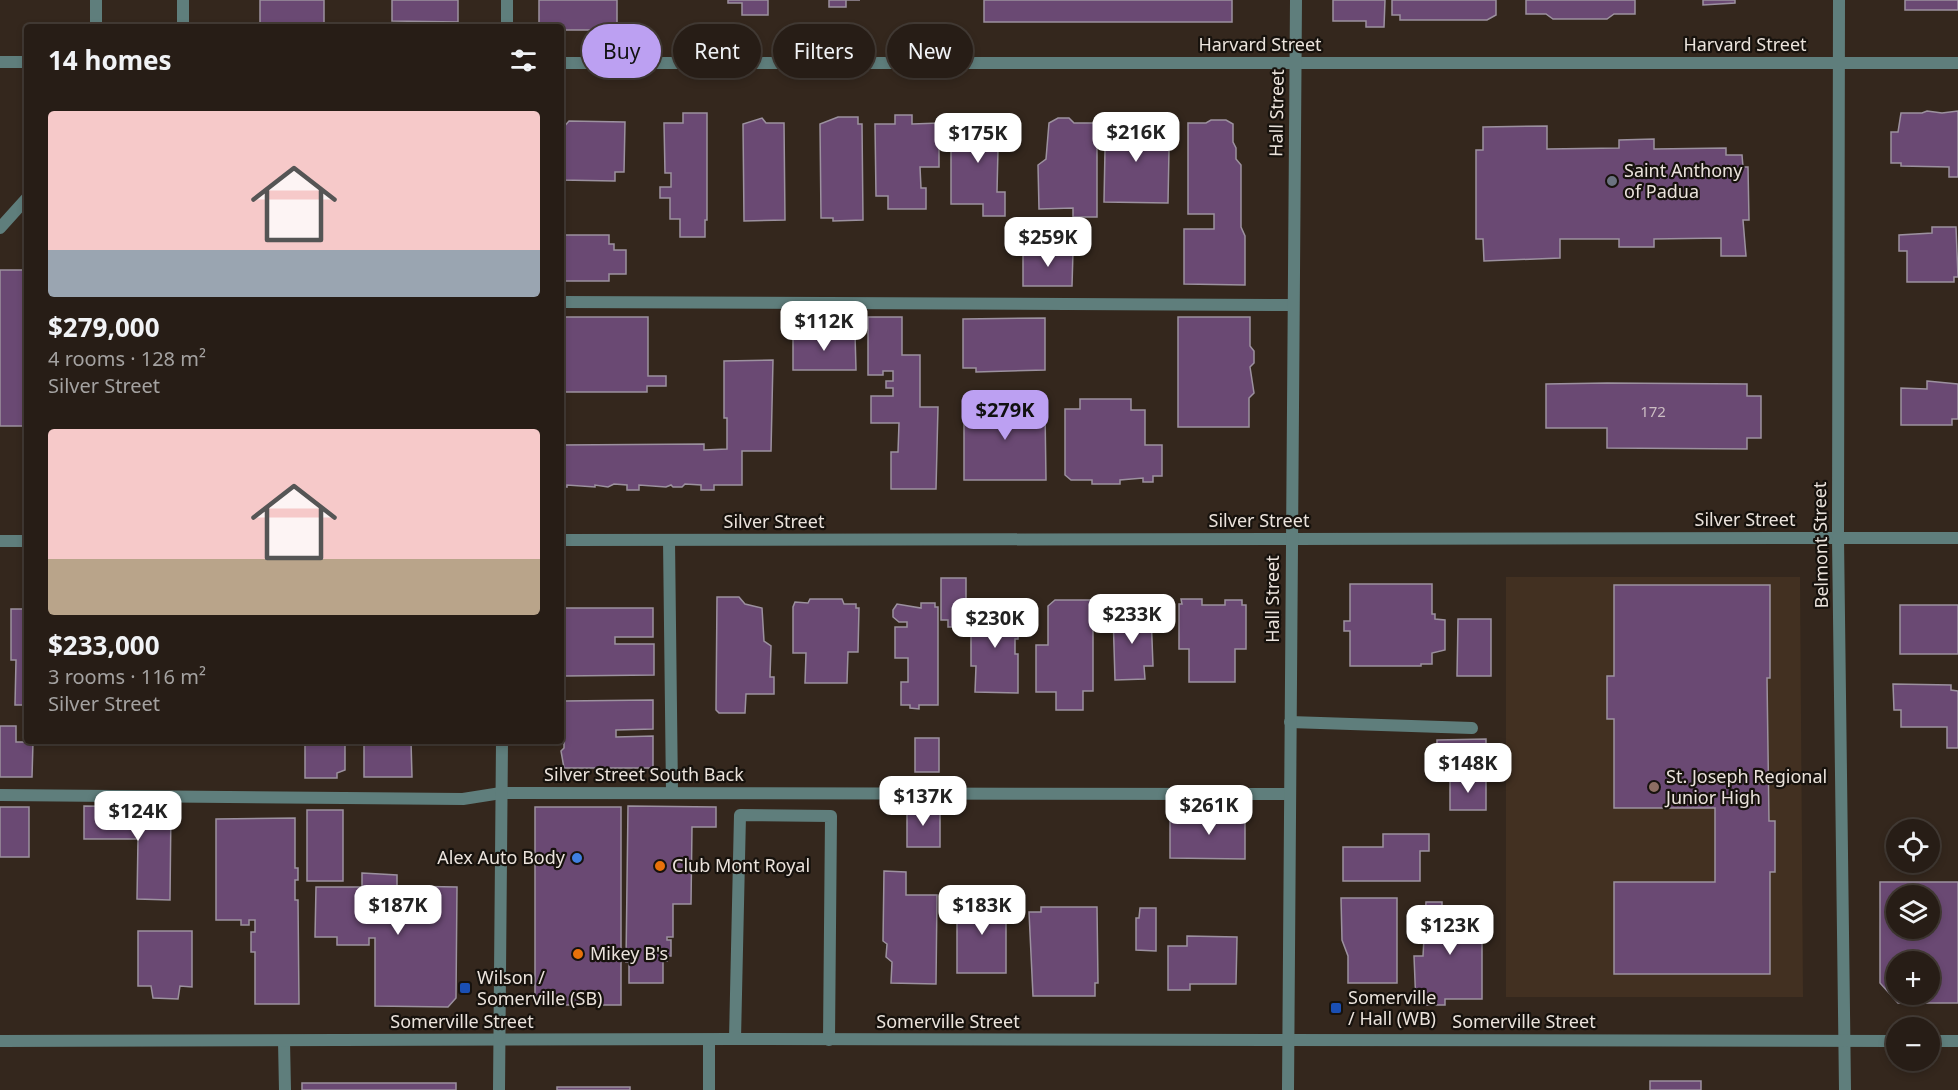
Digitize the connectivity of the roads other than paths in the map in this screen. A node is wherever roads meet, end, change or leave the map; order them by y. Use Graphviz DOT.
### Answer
graph roads {
  1 [pos="96,0"];
  2 [pos="183,0"];
  3 [pos="507,0"];
  4 [pos="1296,0"];
  5 [pos="1839,0"];
  6 [pos="96,24"];
  7 [pos="183,24"];
  8 [pos="507,24"];
  9 [pos="0,62"];
  10 [pos="24,62"];
  11 [pos="564,63"];
  12 [pos="1295,63"];
  13 [pos="1839,63"];
  14 [pos="1958,63"];
  15 [pos="24,201"];
  16 [pos="0,228"];
  17 [pos="564,302"];
  18 [pos="1293,305"];
  19 [pos="1838,538"];
  20 [pos="1958,538"];
  21 [pos="1291,539"];
  22 [pos="564,540"];
  23 [pos="669,540"];
  24 [pos="0,541"];
  25 [pos="24,541"];
  26 [pos="1290,722"];
  27 [pos="1472,728"];
  28 [pos="502,744"];
  29 [pos="501,793"];
  30 [pos="672,793"];
  31 [pos="1289,794"];
  32 [pos="0,795"];
  33 [pos="499,1039"];
  34 [pos="735,1039"];
  35 [pos="709,1040"];
  36 [pos="829,1040"];
  37 [pos="1287,1040"];
  38 [pos="0,1041"];
  39 [pos="284,1041"];
  40 [pos="1846,1041"];
  41 [pos="1886,1041"];
  42 [pos="1940,1041"];
  43 [pos="1958,1041"];
  44 [pos="285,1090"];
  45 [pos="499,1090"];
  46 [pos="709,1090"];
  47 [pos="1288,1090"];
  48 [pos="1845,1090"];
  1 -- 6 [label="street"];
  2 -- 7 [label="street"];
  3 -- 8 [label="street"];
  4 -- 12 [label="street, Hall Street"];
  5 -- 13 [label="street, Belmont Street"];
  9 -- 10 [label="street"];
  11 -- 12 [label="street, Harvard Street"];
  12 -- 13 [label="street, Harvard Street"];
  12 -- 18 [label="street, Hall Street"];
  13 -- 14 [label="street, Harvard Street"];
  13 -- 19 [label="street, Belmont Street"];
  15 -- 16 [label="street"];
  17 -- 18 [label="street"];
  18 -- 21 [label="street, Hall Street"];
  19 -- 20 [label="street, Silver Street"];
  19 -- 21 [label="street, Silver Street"];
  19 -- 40 [label="street, Belmont Street"];
  21 -- 23 [label="street, Silver Street"];
  21 -- 26 [label="street, Hall Street"];
  22 -- 23 [label="street, Silver Street"];
  23 -- 30 [label="street"];
  24 -- 25 [label="street"];
  26 -- 27 [label="street"];
  26 -- 31 [label="street, Hall Street"];
  28 -- 29 [label="street"];
  29 -- 30 [label="street, Silver Street South Back"];
  29 -- 32 [label="street, Silver Street South Back"];
  29 -- 33 [label="street"];
  30 -- 31 [label="street, Silver Street South Back"];
  31 -- 37 [label="street, Hall Street"];
  33 -- 35 [label="street, Somerville Street"];
  33 -- 39 [label="street, Somerville Street"];
  33 -- 45 [label="street"];
  34 -- 35 [label="street, Somerville Street"];
  34 -- 36 [label="street, Somerville Street"];
  34 -- 36 [label="street"];
  35 -- 46 [label="street"];
  36 -- 37 [label="street, Somerville Street"];
  37 -- 40 [label="street, Somerville Street"];
  37 -- 47 [label="street, Hall Street"];
  38 -- 39 [label="street, Somerville Street"];
  39 -- 44 [label="street"];
  40 -- 41 [label="street, Somerville Street"];
  40 -- 48 [label="street, Belmont Street"];
  42 -- 43 [label="street"];
}
